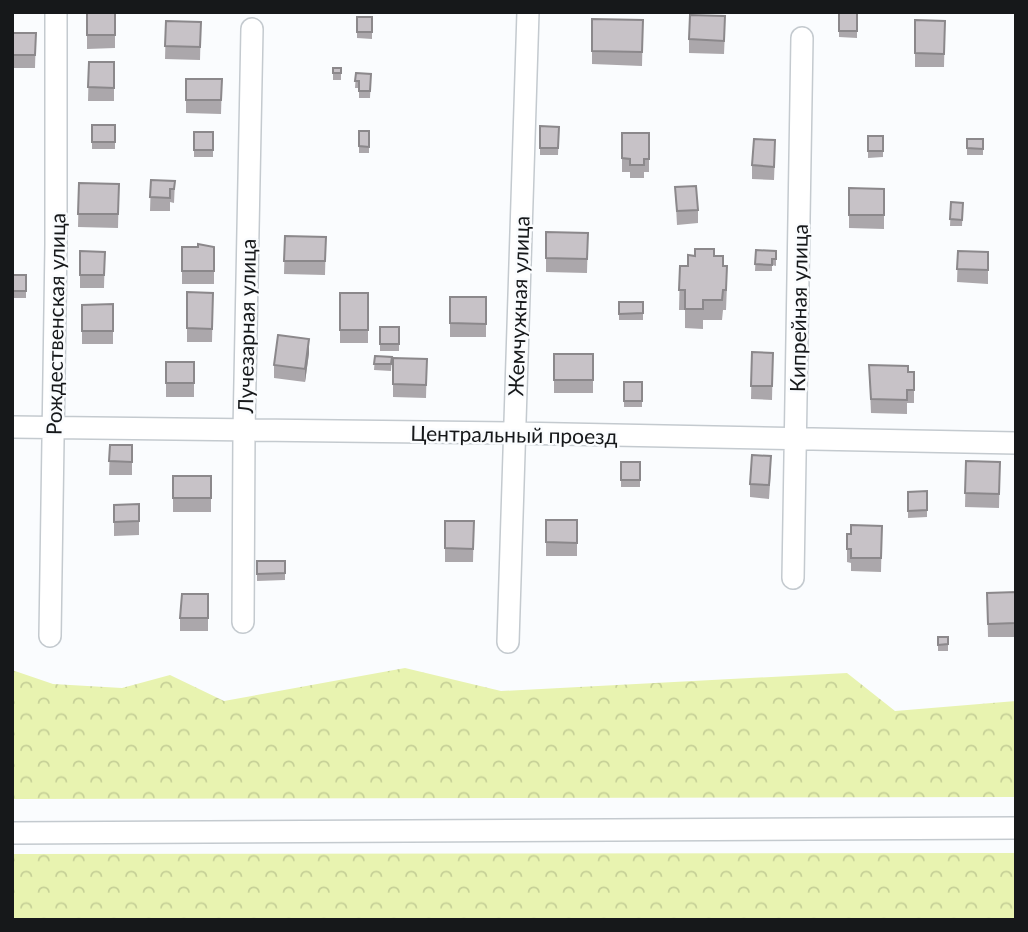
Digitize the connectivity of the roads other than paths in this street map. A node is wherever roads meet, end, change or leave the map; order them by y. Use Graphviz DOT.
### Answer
graph roads {
  1 [pos="56,12"];
  2 [pos="528,12"];
  3 [pos="252,29"];
  4 [pos="802,38"];
  5 [pos="12,427"];
  6 [pos="53,427"];
  7 [pos="244,431"];
  8 [pos="514,433"];
  9 [pos="796,440"];
  10 [pos="1016,443"];
  11 [pos="793,578"];
  12 [pos="243,622"];
  13 [pos="50,636"];
  14 [pos="508,642"];
  15 [pos="1016,828"];
  16 [pos="12,833"];
  1 -- 6 [label="street, Рождественская улица"];
  2 -- 8 [label="street, Жемчужная улица"];
  3 -- 7 [label="street, Лучезарная улица"];
  4 -- 9 [label="street, Кипрейная улица"];
  5 -- 6 [label="street, Центральный проезд"];
  6 -- 7 [label="street, Центральный проезд"];
  6 -- 13 [label="street, Рождественская улица"];
  7 -- 8 [label="street, Центральный проезд"];
  7 -- 12 [label="street, Лучезарная улица"];
  8 -- 9 [label="street, Центральный проезд"];
  8 -- 14 [label="street, Жемчужная улица"];
  9 -- 10 [label="street, Центральный проезд"];
  9 -- 11 [label="street, Кипрейная улица"];
  15 -- 16 [label="street"];
}
